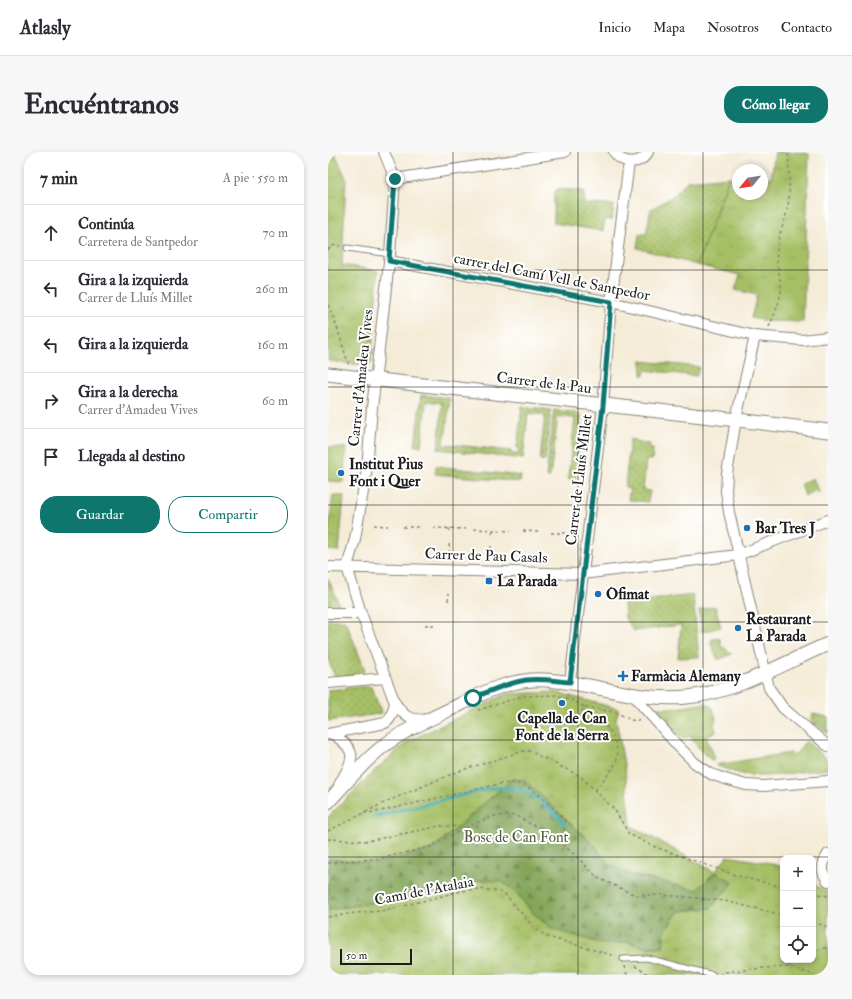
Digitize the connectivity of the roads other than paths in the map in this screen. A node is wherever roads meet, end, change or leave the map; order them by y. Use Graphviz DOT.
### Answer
graph roads {
  1 [pos="384,152"];
  2 [pos="565,152"];
  3 [pos="614,152"];
  4 [pos="648,152"];
  5 [pos="629,162"];
  6 [pos="395,179"];
  7 [pos="347,248"];
  8 [pos="390,257"];
  9 [pos="611,302"];
  10 [pos="759,337"];
  11 [pos="828,337"];
  12 [pos="328,374"];
  13 [pos="376,380"];
  14 [pos="603,406"];
  15 [pos="736,419"];
  16 [pos="828,432"];
  17 [pos="828,520"];
  18 [pos="738,555"];
  19 [pos="328,567"];
  20 [pos="347,567"];
  21 [pos="582,574"];
  22 [pos="328,613"];
  23 [pos="361,613"];
  24 [pos="828,644"];
  25 [pos="764,672"];
  26 [pos="385,678"];
  27 [pos="329,681"];
  28 [pos="570,682"];
  29 [pos="632,695"];
  30 [pos="395,703"];
  31 [pos="428,720"];
  32 [pos="330,734"];
  33 [pos="828,746"];
  34 [pos="828,781"];
  35 [pos="330,800"];
  36 [pos="828,854"];
  37 [pos="828,881"];
  38 [pos="623,958"];
  39 [pos="713,975"];
  1 -- 6 [label="street, Carrer d'Amadeu Vives"];
  2 -- 6 [label="street"];
  3 -- 5 [label="street"];
  4 -- 5 [label="street"];
  5 -- 9 [label="street, Carrer de Lluís Millet"];
  6 -- 8 [label="street, Carrer d'Amadeu Vives"];
  7 -- 8 [label="lane"];
  8 -- 9 [label="street, carrer del Camí Vell de Santpedor"];
  8 -- 13 [label="street, Carrer d'Amadeu Vives"];
  9 -- 10 [label="street, carrer del Camí Vell de Santpedor"];
  9 -- 14 [label="street, Carrer de Lluís Millet"];
  10 -- 11 [label="street"];
  10 -- 15 [label="street"];
  12 -- 13 [label="street, Carrer de la Pau"];
  13 -- 14 [label="street, Carrer de la Pau"];
  13 -- 20 [label="street, Carrer d'Amadeu Vives"];
  14 -- 15 [label="street, Carrer de la Pau"];
  14 -- 21 [label="street, Carrer de Lluís Millet"];
  15 -- 16 [label="street, Carrer de la Pau"];
  15 -- 18 [label="street"];
  17 -- 18 [label="street, Carrer de Pau Casals"];
  18 -- 21 [label="street, Carrer de Pau Casals"];
  18 -- 25 [label="street"];
  19 -- 20 [label="street, Carrer de Pau Casals"];
  20 -- 21 [label="street, Carrer de Pau Casals"];
  20 -- 23 [label="street"];
  21 -- 28 [label="street, Carrer de Lluís Millet"];
  22 -- 23 [label="street"];
  23 -- 26 [label="street"];
  24 -- 25 [label="street"];
  25 -- 29 [label="street"];
  25 -- 33 [label="street"];
  26 -- 27 [label="street"];
  26 -- 30 [label="street"];
  28 -- 29 [label="street"];
  28 -- 31 [label="street"];
  29 -- 34 [label="street"];
  30 -- 31 [label="street"];
  30 -- 32 [label="street"];
  31 -- 35 [label="street"];
  32 -- 35 [label="street"];
  36 -- 37 [label="street"];
  38 -- 39 [label="lane"];
}
